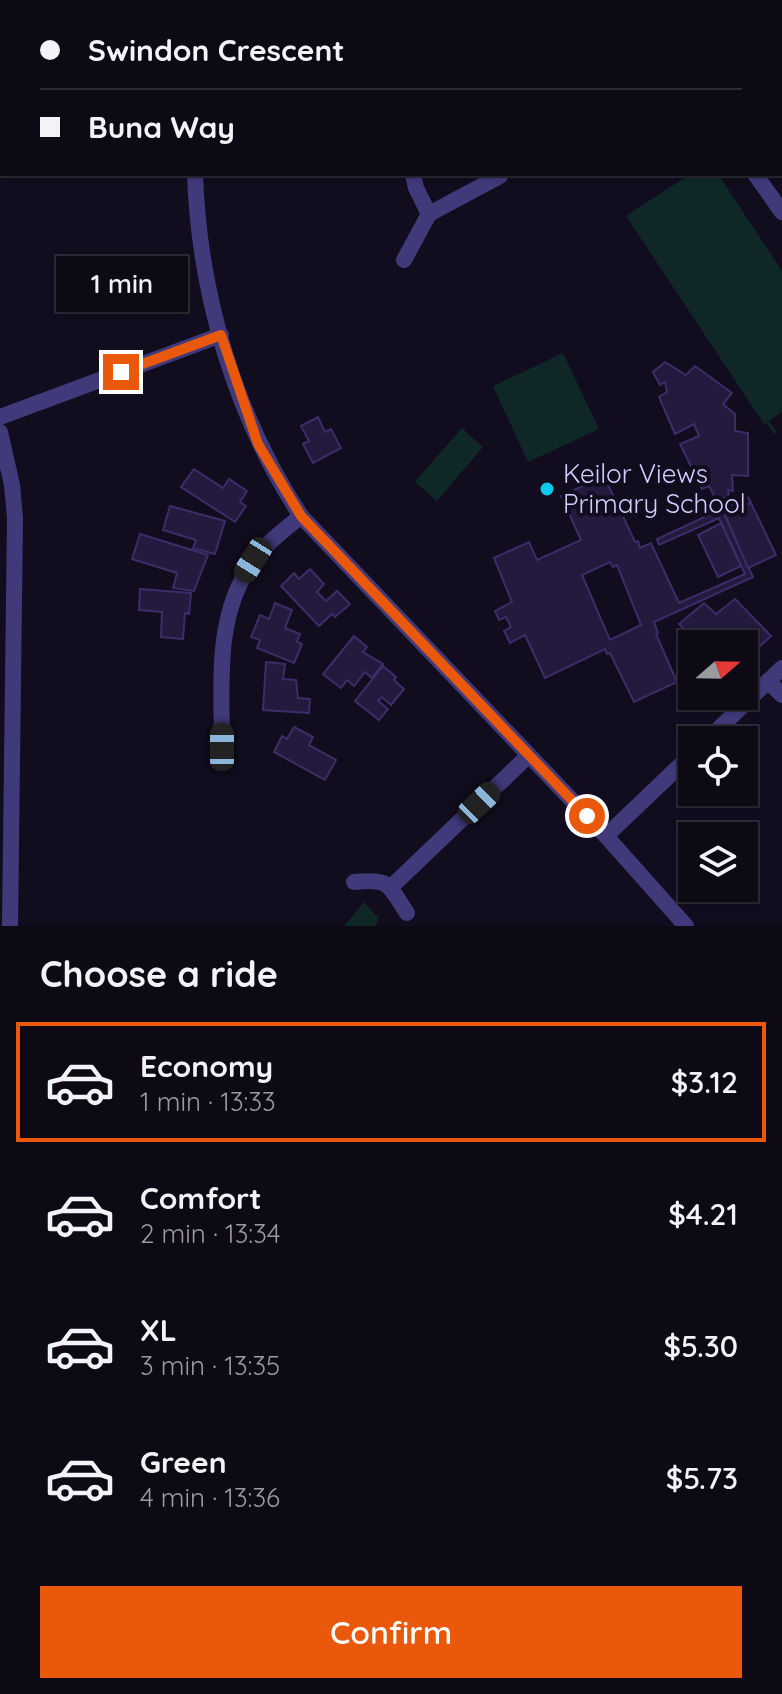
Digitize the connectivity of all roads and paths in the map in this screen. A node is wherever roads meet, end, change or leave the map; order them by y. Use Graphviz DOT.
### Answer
graph roads {
  1 [pos="195,176"];
  2 [pos="413,176"];
  3 [pos="500,176"];
  4 [pos="756,176"];
  5 [pos="782,212"];
  6 [pos="429,214"];
  7 [pos="404,260"];
  8 [pos="221,335"];
  9 [pos="0,417"];
  10 [pos="0,432"];
  11 [pos="301,516"];
  12 [pos="6,665"];
  13 [pos="782,668"];
  14 [pos="768,681"];
  15 [pos="782,695"];
  16 [pos="721,726"];
  17 [pos="222,747"];
  18 [pos="528,756"];
  19 [pos="678,767"];
  20 [pos="606,836"];
  21 [pos="354,882"];
  22 [pos="5,886"];
  23 [pos="390,888"];
  24 [pos="407,913"];
  25 [pos="10,926"];
  26 [pos="686,926"];
  1 -- 8 [label="street"];
  2 -- 6 [label="street"];
  3 -- 6 [label="street"];
  4 -- 5 [label="street"];
  6 -- 7 [label="street"];
  8 -- 9 [label="street"];
  8 -- 11 [label="street"];
  10 -- 12 [label="street"];
  11 -- 17 [label="street"];
  11 -- 18 [label="street"];
  12 -- 22 [label="street"];
  13 -- 14 [label="street"];
  14 -- 15 [label="street"];
  14 -- 16 [label="street"];
  18 -- 20 [label="street"];
  18 -- 23 [label="street"];
  19 -- 20 [label="street"];
  20 -- 26 [label="street"];
  21 -- 23 [label="street"];
  22 -- 25 [label="street"];
  23 -- 24 [label="street"];
}
